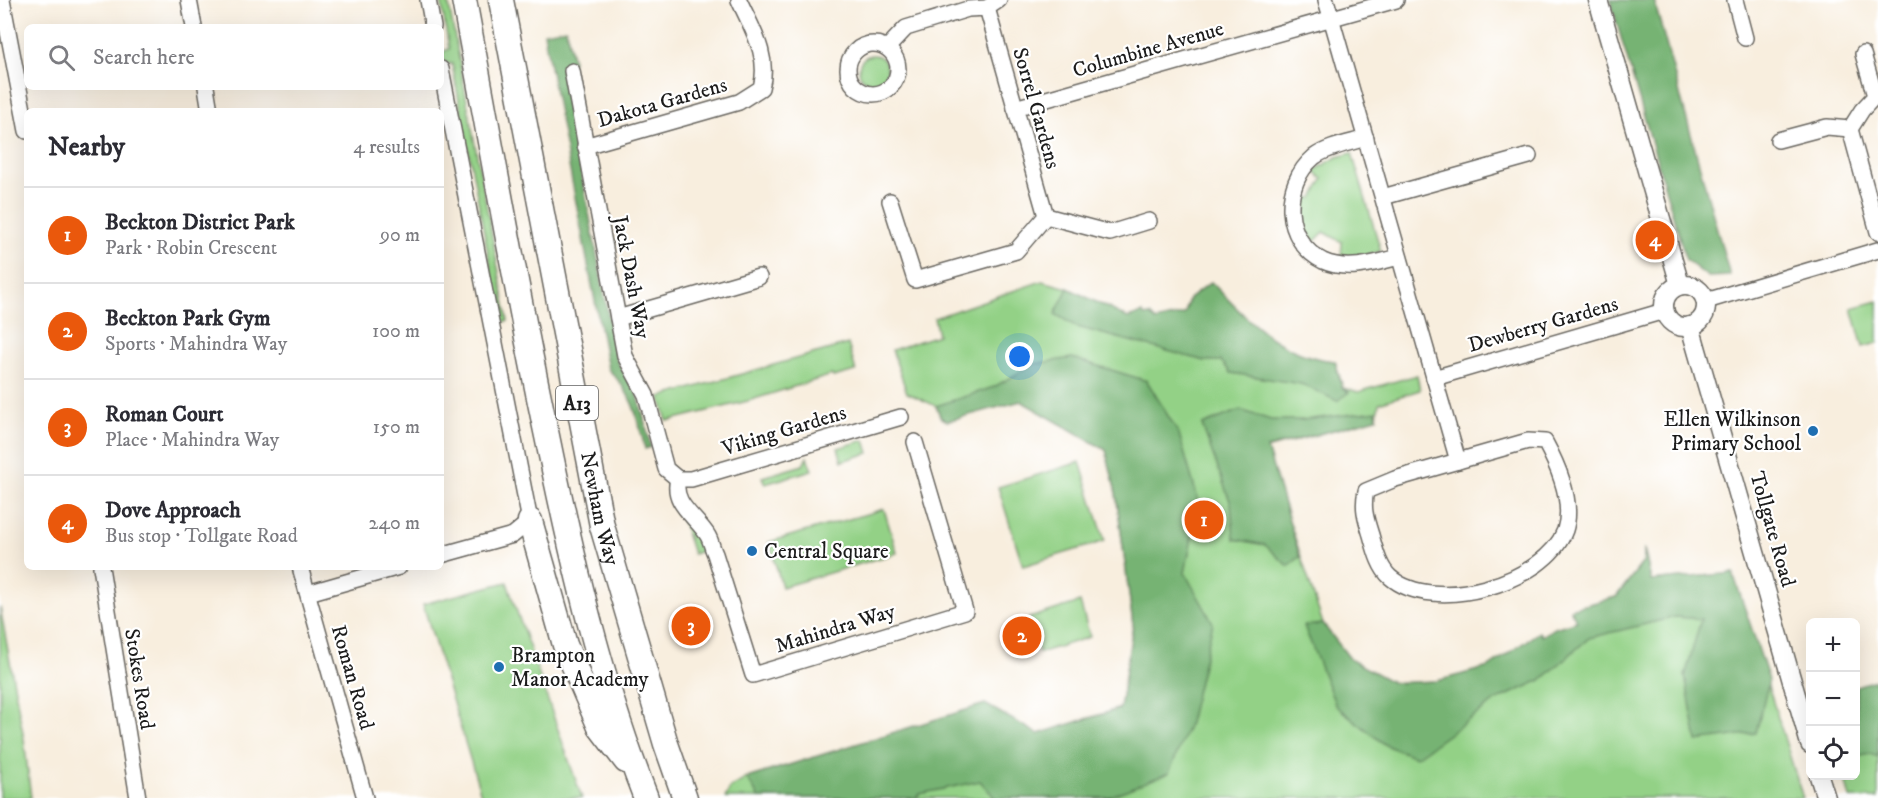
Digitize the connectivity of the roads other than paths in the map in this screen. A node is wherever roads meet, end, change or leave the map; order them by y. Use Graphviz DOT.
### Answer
graph roads {
  1 [pos="2,0"];
  2 [pos="189,0"];
  3 [pos="428,0"];
  4 [pos="464,0"];
  5 [pos="501,0"];
  6 [pos="739,0"];
  7 [pos="1326,0"];
  8 [pos="1396,0"];
  9 [pos="1598,0"];
  10 [pos="1735,0"];
  11 [pos="993,4"];
  12 [pos="1332,19"];
  13 [pos="193,24"];
  14 [pos="432,24"];
  15 [pos="1745,38"];
  16 [pos="887,48"];
  17 [pos="1863,54"];
  18 [pos="572,71"];
  19 [pos="444,84"];
  20 [pos="206,90"];
  21 [pos="210,108"];
  22 [pos="1015,108"];
  23 [pos="24,115"];
  24 [pos="1850,129"];
  25 [pos="1366,138"];
  26 [pos="1778,140"];
  27 [pos="585,146"];
  28 [pos="1529,156"];
  29 [pos="1383,197"];
  30 [pos="890,201"];
  31 [pos="1046,216"];
  32 [pos="1149,221"];
  33 [pos="1878,232"];
  34 [pos="1878,250"];
  35 [pos="1399,256"];
  36 [pos="759,277"];
  37 [pos="1680,285"];
  38 [pos="1706,301"];
  39 [pos="1664,311"];
  40 [pos="618,318"];
  41 [pos="1690,326"];
  42 [pos="1434,378"];
  43 [pos="901,417"];
  44 [pos="915,442"];
  45 [pos="1458,461"];
  46 [pos="678,479"];
  47 [pos="530,521"];
  48 [pos="444,554"];
  49 [pos="101,570"];
  50 [pos="301,570"];
  51 [pos="388,570"];
  52 [pos="308,593"];
  53 [pos="1806,730"];
  54 [pos="1821,780"];
  55 [pos="642,788"];
  56 [pos="138,798"];
  57 [pos="364,798"];
  58 [pos="685,798"];
  59 [pos="1826,798"];
  1 -- 23 [label="street"];
  2 -- 13 [label="street"];
  3 -- 14 [label="street"];
  4 -- 55 [label="highway, Newham Way / A13"];
  5 -- 58 [label="highway, Newham Way / A13"];
  6 -- 27 [label="street, Dakota Gardens"];
  7 -- 12 [label="street"];
  8 -- 12 [label="street, Columbine Avenue"];
  9 -- 37 [label="street"];
  10 -- 15 [label="street"];
  11 -- 16 [label="street, Sorrel Gardens"];
  11 -- 22 [label="street, Sorrel Gardens"];
  12 -- 22 [label="street, Columbine Avenue"];
  12 -- 25 [label="street"];
  17 -- 24 [label="street"];
  18 -- 27 [label="street, Jack Dash Way"];
  19 -- 47 [label="street"];
  20 -- 21 [label="street"];
  22 -- 31 [label="street, Sorrel Gardens"];
  24 -- 26 [label="street"];
  24 -- 33 [label="street"];
  25 -- 29 [label="street"];
  25 -- 35 [label="street"];
  27 -- 40 [label="street, Jack Dash Way"];
  28 -- 29 [label="street"];
  29 -- 35 [label="street"];
  30 -- 31 [label="street"];
  31 -- 32 [label="street"];
  34 -- 38 [label="street"];
  35 -- 42 [label="street"];
  36 -- 40 [label="street"];
  37 -- 38 [label="street"];
  37 -- 39 [label="street"];
  38 -- 41 [label="street"];
  39 -- 41 [label="street"];
  39 -- 42 [label="street, Dewberry Gardens"];
  40 -- 46 [label="street, Jack Dash Way"];
  41 -- 53 [label="street, Tollgate Road"];
  42 -- 45 [label="street"];
  43 -- 46 [label="street, Viking Gardens"];
  44 -- 46 [label="street, Mahindra Way"];
  45 -- 45 [label="street"];
  47 -- 48 [label="street"];
  47 -- 55 [label="highway"];
  49 -- 56 [label="street, Stokes Road"];
  50 -- 52 [label="street, Roman Road"];
  51 -- 52 [label="street"];
  52 -- 57 [label="street, Roman Road"];
  54 -- 59 [label="street"];
}
